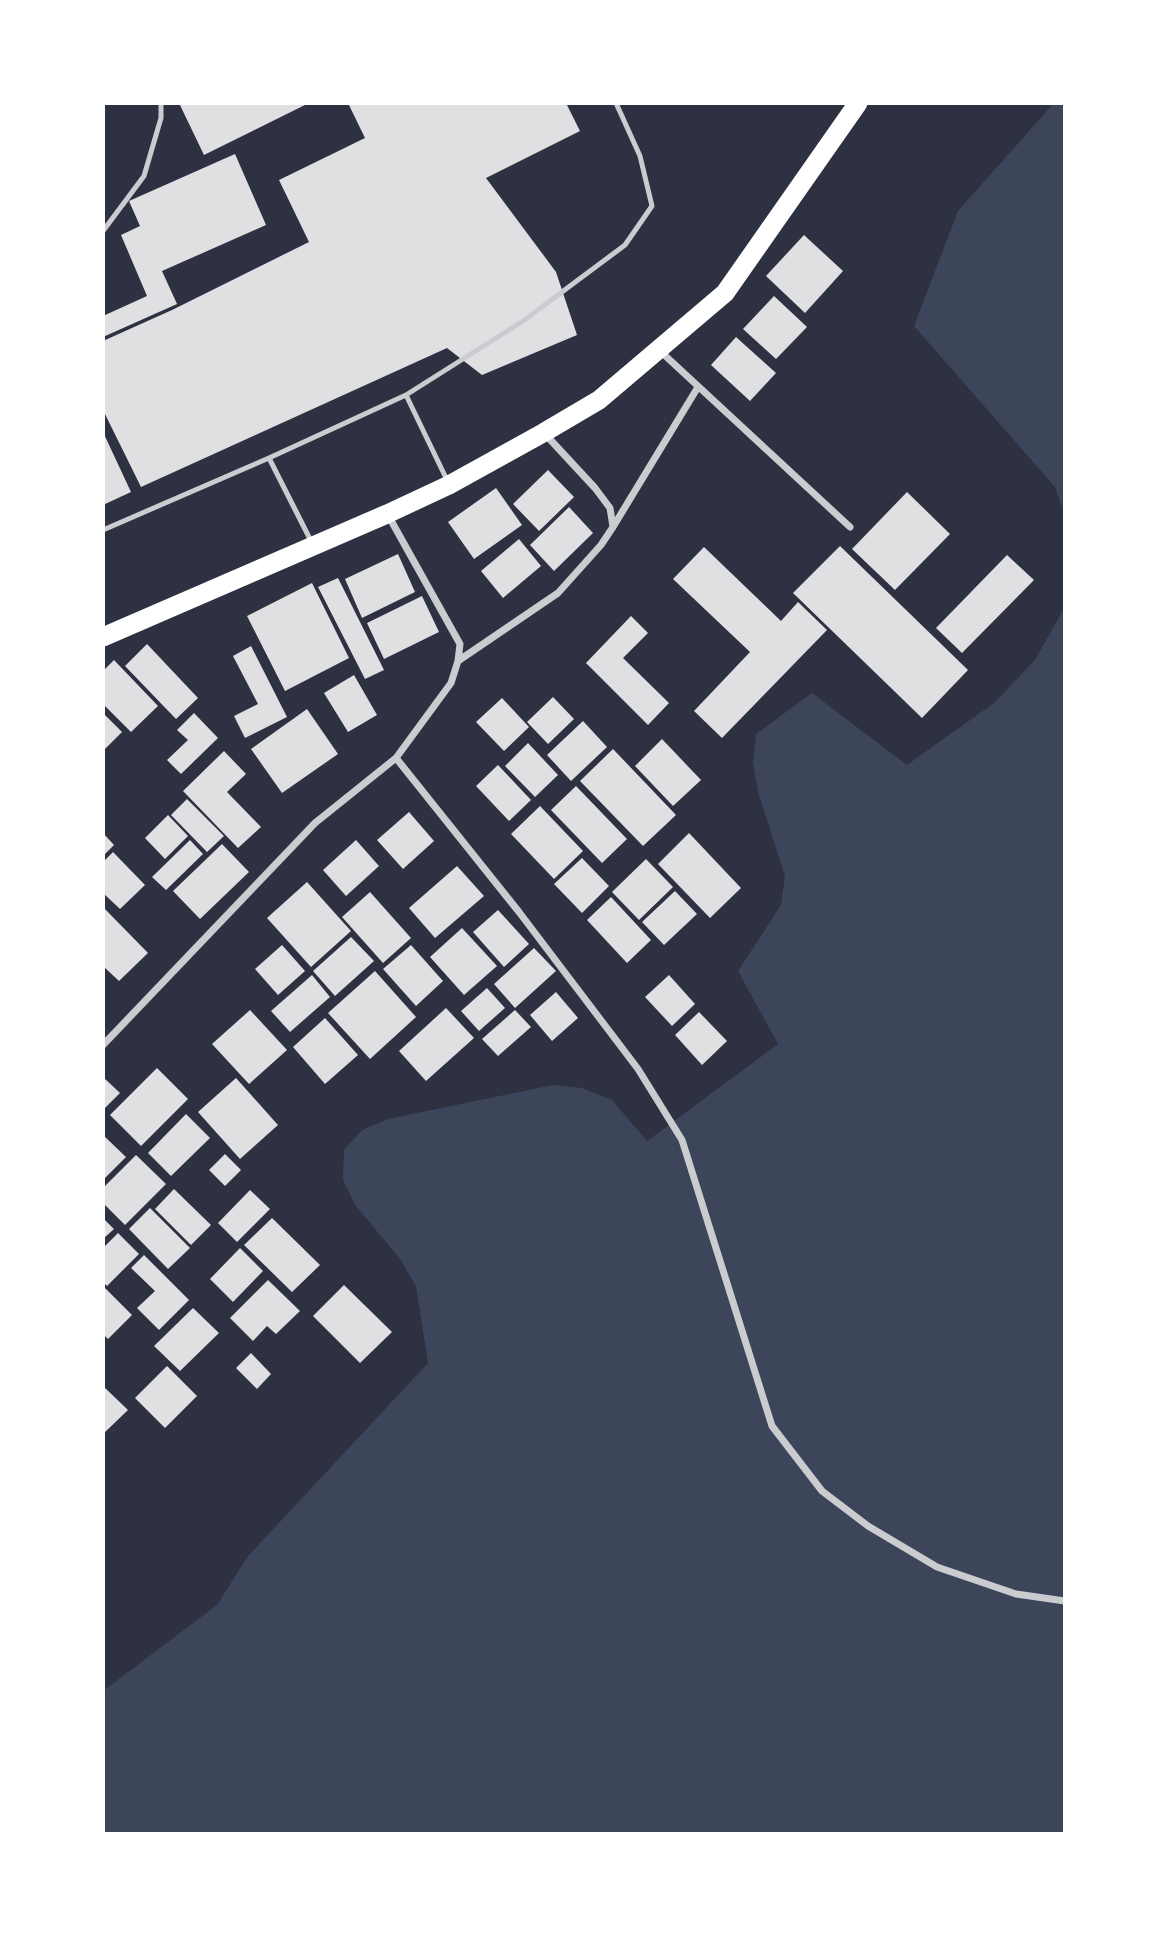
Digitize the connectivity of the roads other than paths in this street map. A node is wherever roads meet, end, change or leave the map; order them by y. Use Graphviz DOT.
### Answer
graph roads {
  1 [pos="161,103"];
  2 [pos="615,103"];
  3 [pos="858,103"];
  4 [pos="103,231"];
  5 [pos="659,350"];
  6 [pos="698,387"];
  7 [pos="406,395"];
  8 [pos="544,433"];
  9 [pos="269,458"];
  10 [pos="449,485"];
  11 [pos="387,514"];
  12 [pos="613,527"];
  13 [pos="850,527"];
  14 [pos="103,530"];
  15 [pos="314,546"];
  16 [pos="103,637"];
  17 [pos="458,661"];
  18 [pos="396,758"];
  19 [pos="103,1045"];
  20 [pos="1065,1601"];
  1 -- 4 [label="lane"];
  2 -- 7 [label="lane"];
  3 -- 5 [label="highway"];
  5 -- 6 [label="street"];
  5 -- 8 [label="highway"];
  6 -- 12 [label="street"];
  6 -- 13 [label="street"];
  7 -- 9 [label="lane"];
  7 -- 10 [label="lane"];
  8 -- 10 [label="highway"];
  8 -- 12 [label="street"];
  9 -- 14 [label="lane"];
  9 -- 15 [label="lane"];
  10 -- 11 [label="highway"];
  11 -- 15 [label="highway"];
  11 -- 17 [label="street"];
  12 -- 17 [label="street"];
  15 -- 16 [label="highway"];
  17 -- 18 [label="street"];
  18 -- 19 [label="street"];
  18 -- 20 [label="street"];
}
